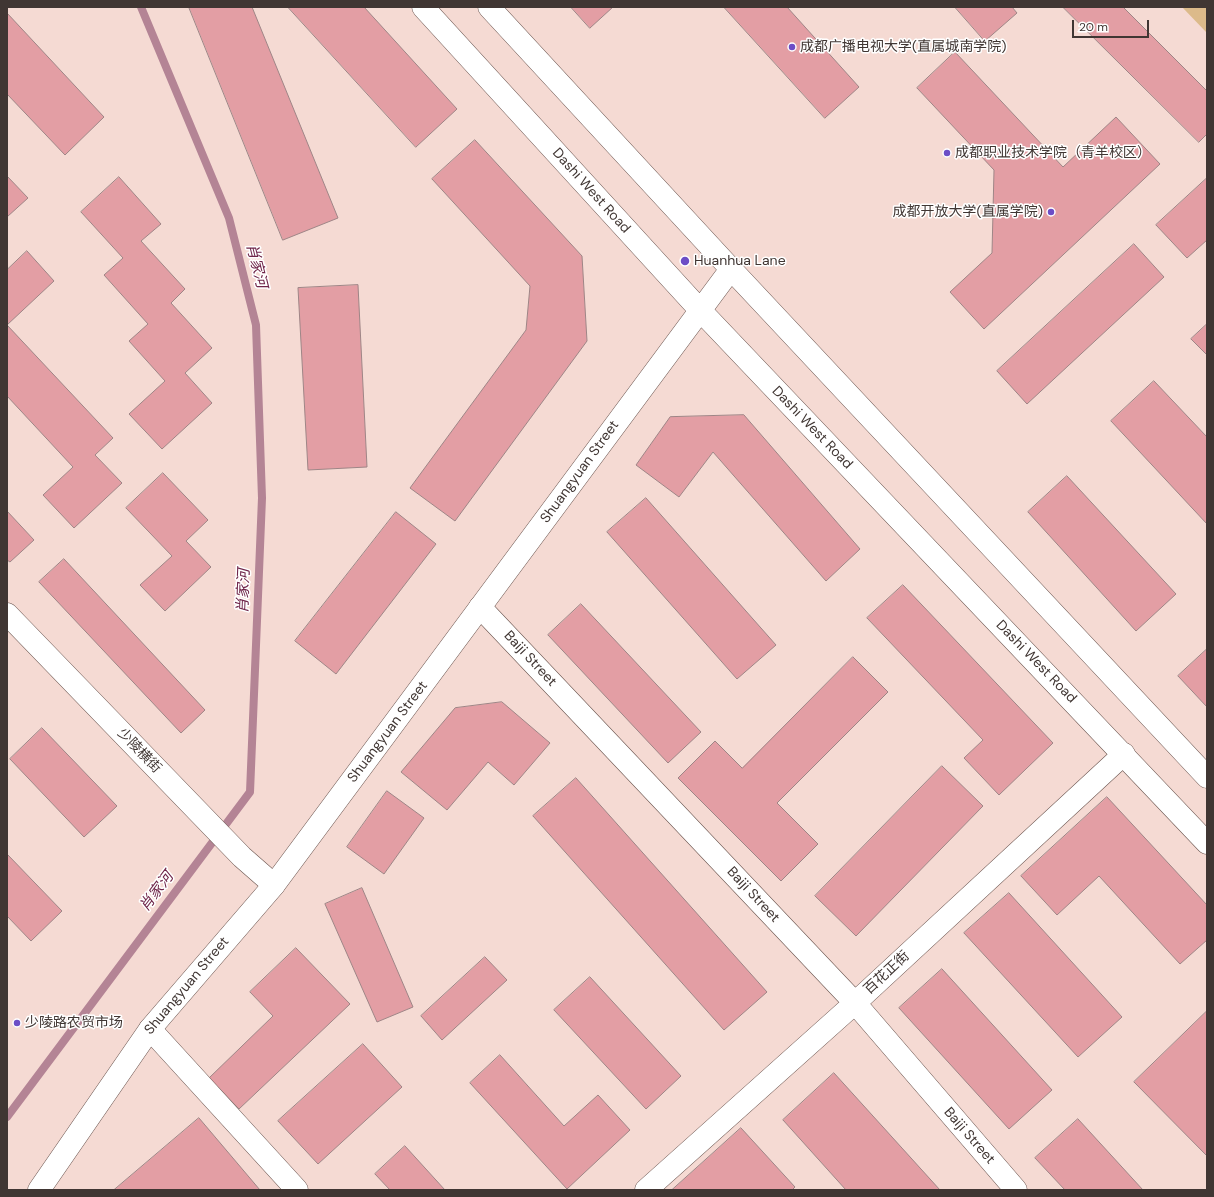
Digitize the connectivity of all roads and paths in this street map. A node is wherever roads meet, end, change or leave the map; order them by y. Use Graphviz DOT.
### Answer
graph roads {
  1 [pos="424,7"];
  2 [pos="489,7"];
  3 [pos="731,269"];
  4 [pos="700,310"];
  5 [pos="480,607"];
  6 [pos="7,614"];
  7 [pos="1124,754"];
  8 [pos="1207,777"];
  9 [pos="1207,843"];
  10 [pos="274,885"];
  11 [pos="855,1003"];
  12 [pos="150,1029"];
  13 [pos="39,1190"];
  14 [pos="297,1190"];
  15 [pos="646,1190"];
  16 [pos="1016,1190"];
  1 -- 4 [label="main road, Dashi West Road"];
  2 -- 3 [label="main road"];
  3 -- 4 [label="main road, Shuangyuan Street"];
  3 -- 8 [label="main road"];
  4 -- 5 [label="main road, Shuangyuan Street"];
  4 -- 7 [label="main road, Dashi West Road"];
  5 -- 10 [label="main road, Shuangyuan Street"];
  5 -- 11 [label="main road, Baiji Street"];
  6 -- 10 [label="main road, 少陵横街"];
  7 -- 9 [label="main road, Dashi West Road"];
  7 -- 11 [label="main road, 百花正街"];
  10 -- 12 [label="main road, Shuangyuan Street"];
  11 -- 15 [label="main road, 百花正街"];
  11 -- 16 [label="main road, Baiji Street"];
  12 -- 13 [label="main road, Shuangyuan Street"];
  12 -- 14 [label="main road"];
}
